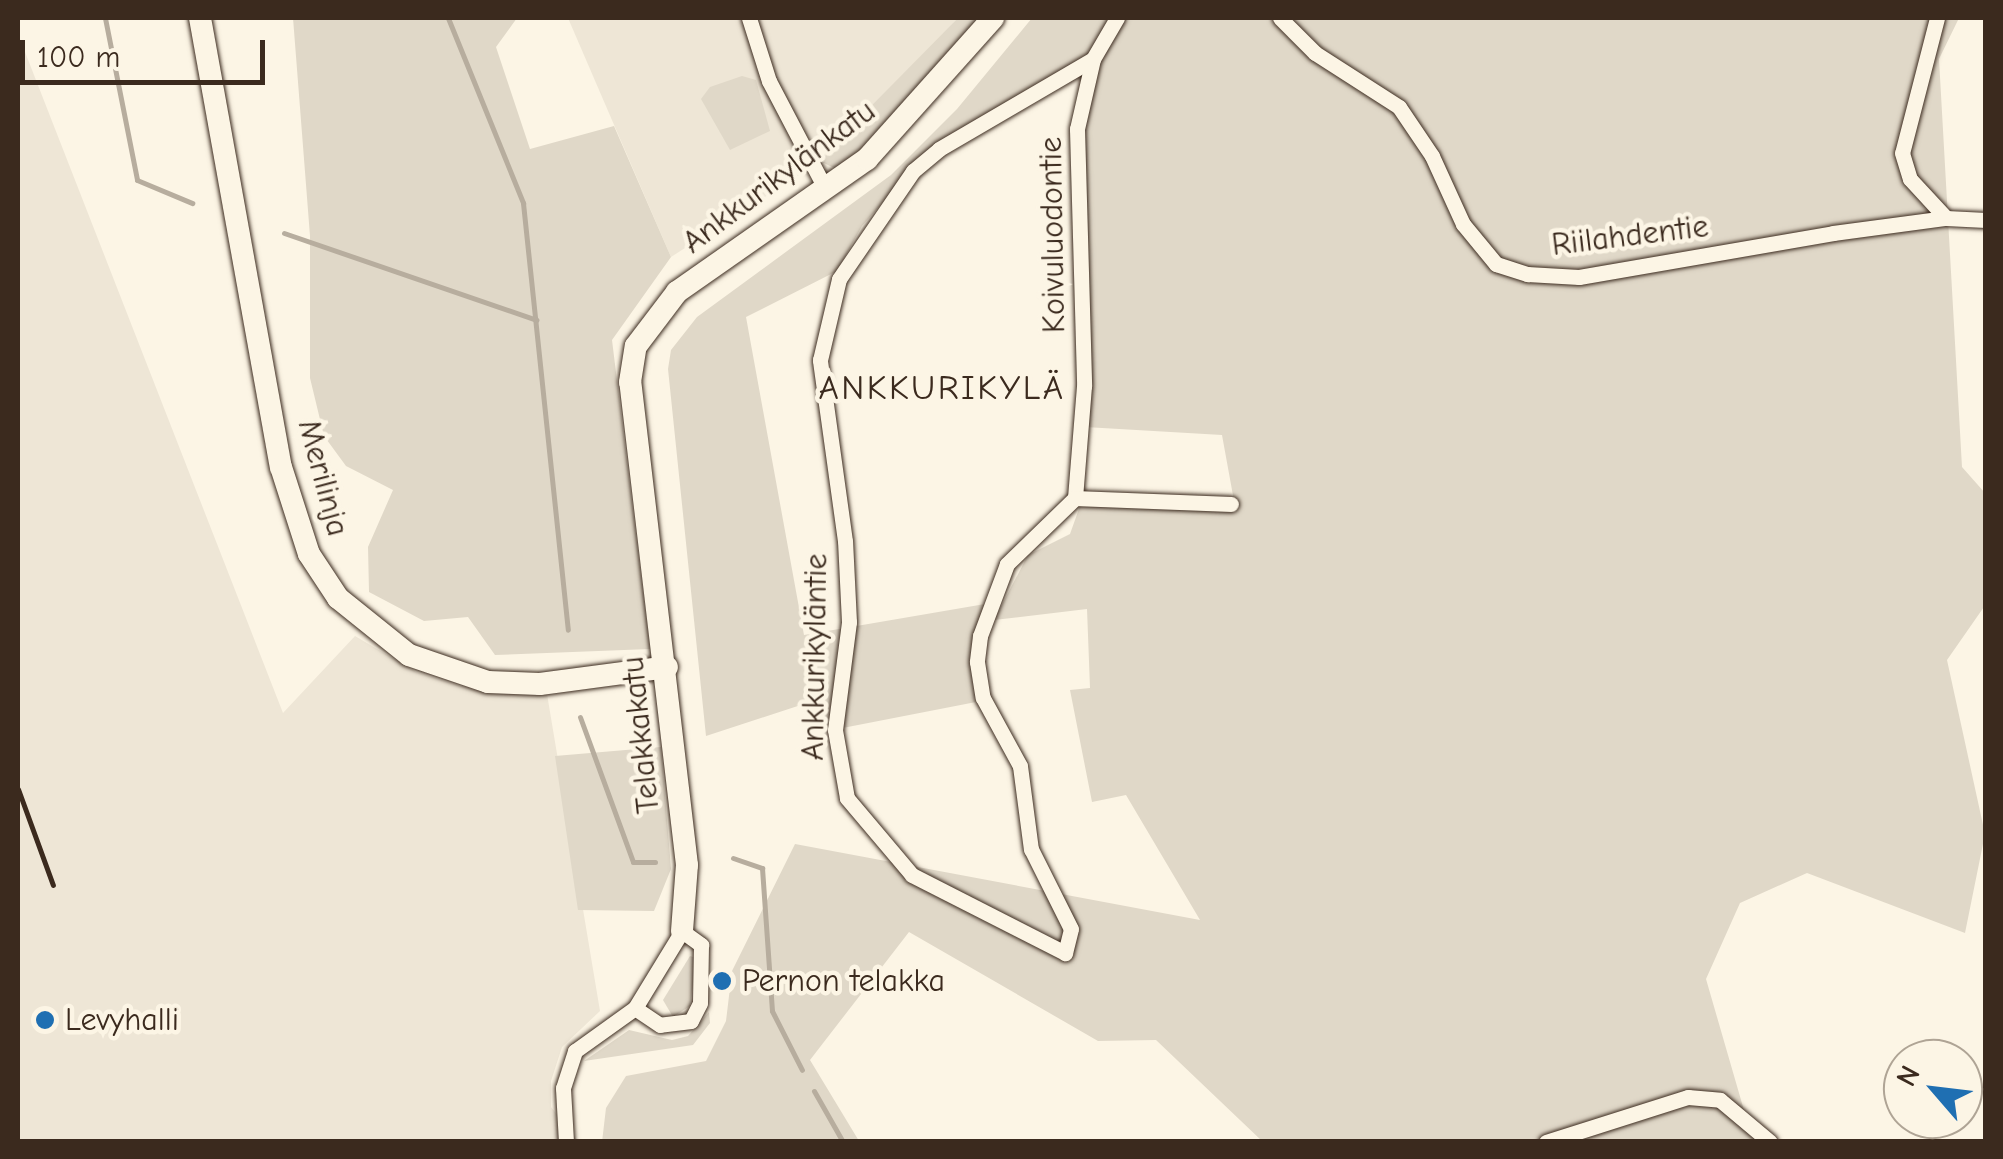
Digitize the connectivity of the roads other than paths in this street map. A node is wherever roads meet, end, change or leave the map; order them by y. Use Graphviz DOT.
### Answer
graph roads {
  1 [pos="200,18"];
  2 [pos="749,18"];
  3 [pos="993,18"];
  4 [pos="1116,18"];
  5 [pos="1280,18"];
  6 [pos="1937,18"];
  7 [pos="1093,58"];
  8 [pos="826,190"];
  9 [pos="1946,218"];
  10 [pos="1986,220"];
  11 [pos="677,292"];
  12 [pos="1075,498"];
  13 [pos="1231,504"];
  14 [pos="667,667"];
  15 [pos="682,932"];
  16 [pos="635,1008"];
  17 [pos="566,1142"];
  18 [pos="1546,1142"];
  19 [pos="1770,1142"];
  1 -- 14 [label="street, Merilinja"];
  2 -- 8 [label="street"];
  3 -- 8 [label="street, Ankkurikylänkatu"];
  4 -- 7 [label="street, Ankkurikyläntie"];
  5 -- 9 [label="street, Riilahdentie"];
  6 -- 9 [label="street"];
  7 -- 12 [label="street, Koivuluodontie"];
  7 -- 12 [label="street, Ankkurikyläntie"];
  8 -- 11 [label="street, Ankkurikylänkatu"];
  9 -- 10 [label="street, Riilahdentie"];
  11 -- 14 [label="street, Telakkakatu"];
  12 -- 13 [label="street"];
  14 -- 15 [label="street, Telakkakatu"];
  15 -- 16 [label="street, Telakkakatu"];
  15 -- 16 [label="street"];
  16 -- 17 [label="street, Telakkakatu"];
  18 -- 19 [label="street"];
}
